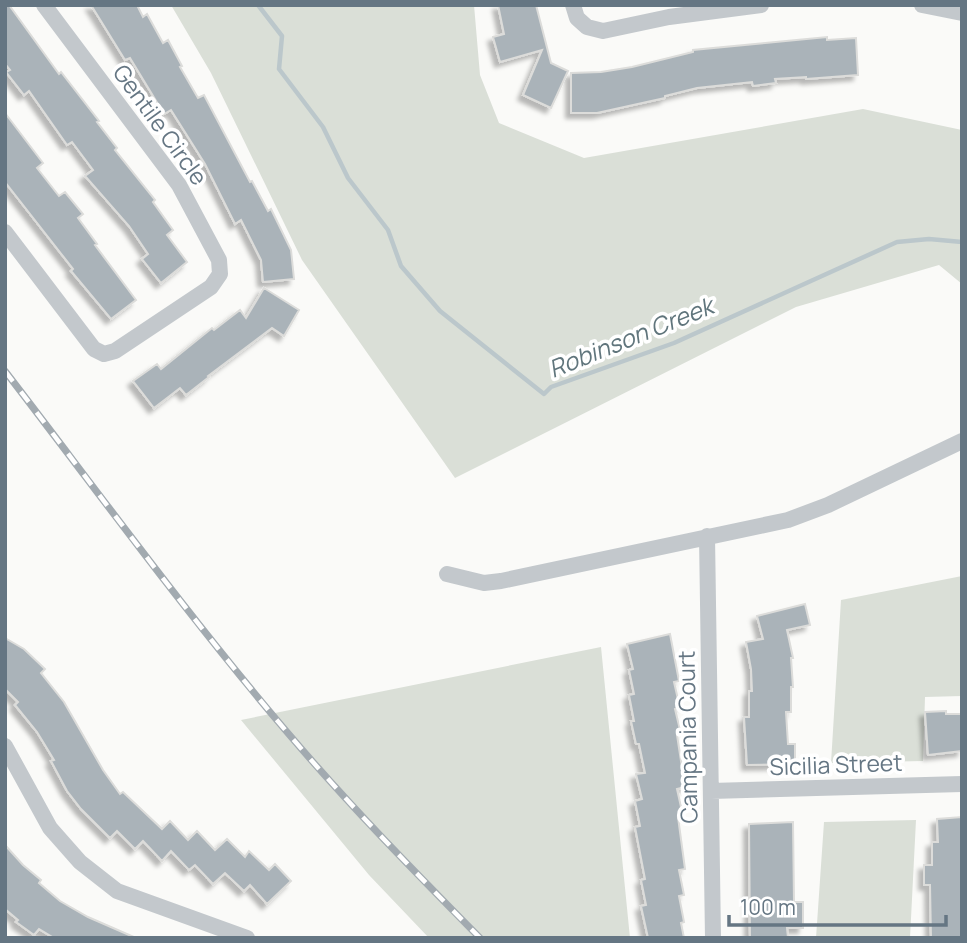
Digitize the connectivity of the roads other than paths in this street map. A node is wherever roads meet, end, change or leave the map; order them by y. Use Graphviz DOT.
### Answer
graph roads {
  1 [pos="44,5"];
  2 [pos="573,5"];
  3 [pos="761,5"];
  4 [pos="922,5"];
  5 [pos="962,13"];
  6 [pos="5,232"];
  7 [pos="962,441"];
  8 [pos="708,536"];
  9 [pos="447,574"];
  10 [pos="5,746"];
  11 [pos="962,784"];
  12 [pos="711,791"];
  13 [pos="247,938"];
  14 [pos="713,938"];
  1 -- 6 [label="street, Gentile Circle"];
  2 -- 3 [label="street"];
  4 -- 5 [label="street"];
  7 -- 8 [label="street"];
  8 -- 9 [label="street"];
  8 -- 12 [label="street, Campania Court"];
  10 -- 13 [label="street"];
  11 -- 12 [label="street, Sicilia Street"];
  12 -- 14 [label="street, Campania Court"];
}
